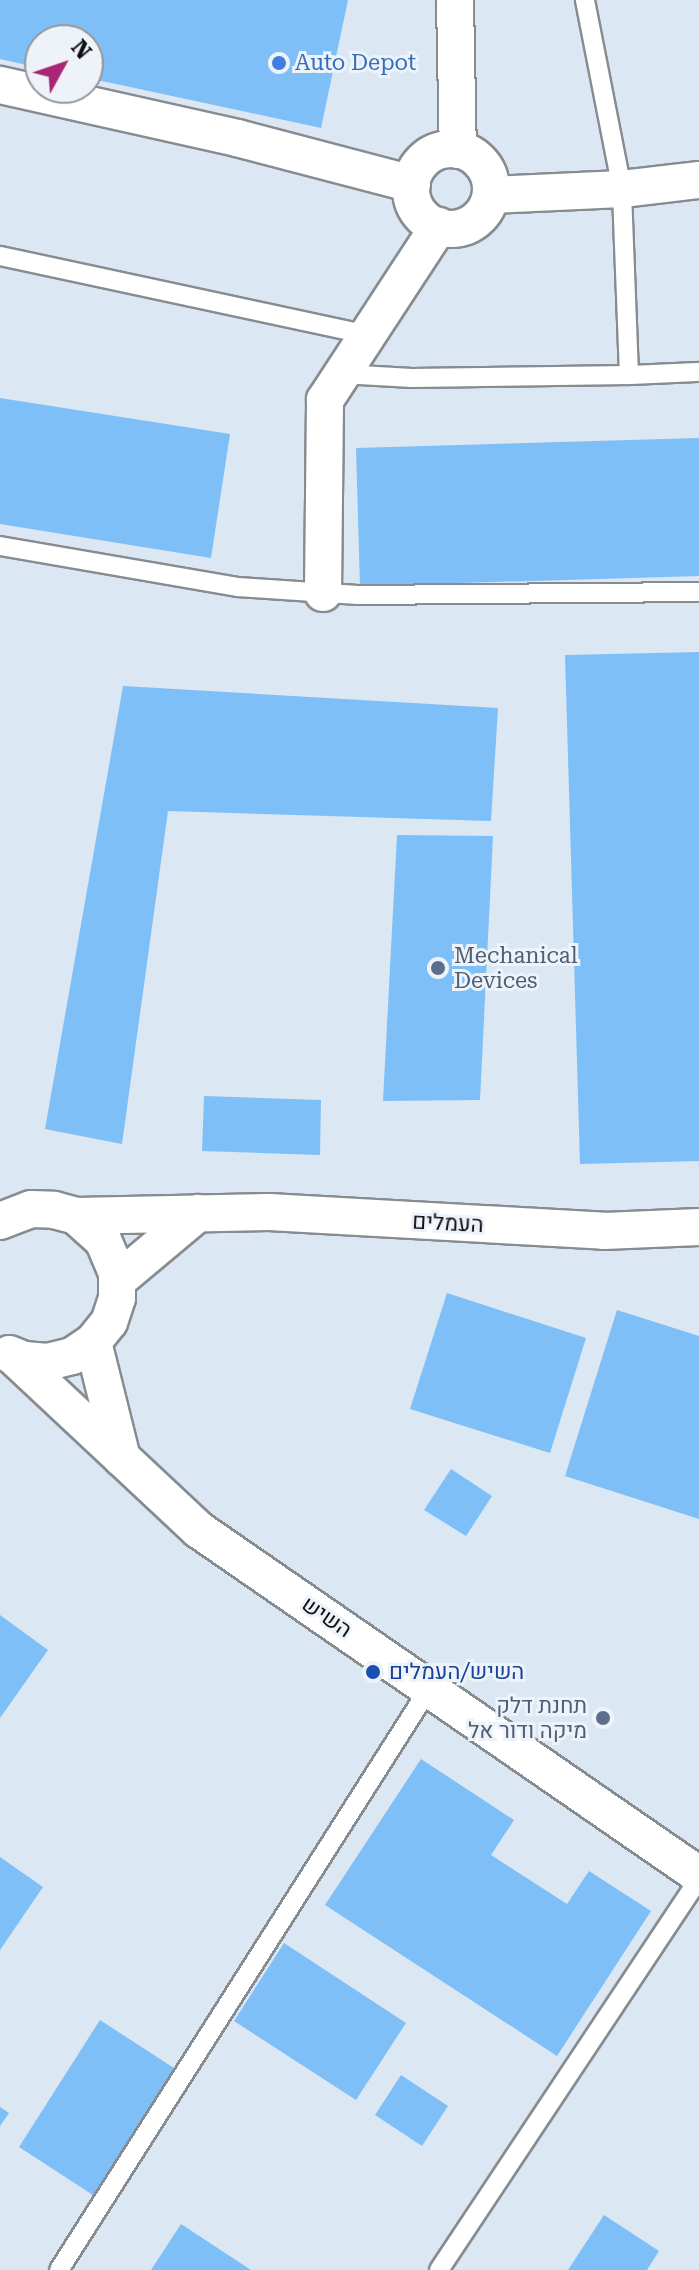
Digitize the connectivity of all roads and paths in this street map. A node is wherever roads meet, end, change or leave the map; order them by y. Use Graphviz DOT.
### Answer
graph roads {
  1 [pos="455,0"];
  2 [pos="585,0"];
  3 [pos="0,85"];
  4 [pos="458,150"];
  5 [pos="699,180"];
  6 [pos="412,184"];
  7 [pos="622,189"];
  8 [pos="491,195"];
  9 [pos="439,226"];
  10 [pos="0,256"];
  11 [pos="367,335"];
  12 [pos="699,372"];
  13 [pos="342,374"];
  14 [pos="629,375"];
  15 [pos="0,546"];
  16 [pos="699,592"];
  17 [pos="323,593"];
  18 [pos="198,1213"];
  19 [pos="76,1216"];
  20 [pos="0,1221"];
  21 [pos="699,1227"];
  22 [pos="117,1281"];
  23 [pos="93,1342"];
  24 [pos="6,1353"];
  25 [pos="122,1458"];
  26 [pos="430,1687"];
  27 [pos="699,1876"];
  28 [pos="59,2270"];
  29 [pos="439,2270"];
  1 -- 4 [label="street"];
  2 -- 7 [label="lane"];
  3 -- 6 [label="street"];
  4 -- 6 [label="street"];
  4 -- 8 [label="street"];
  5 -- 7 [label="street"];
  6 -- 9 [label="street"];
  7 -- 8 [label="street"];
  7 -- 14 [label="lane"];
  8 -- 9 [label="street"];
  9 -- 11 [label="street"];
  10 -- 11 [label="lane"];
  11 -- 13 [label="street"];
  12 -- 14 [label="lane"];
  13 -- 14 [label="lane"];
  13 -- 17 [label="street"];
  15 -- 17 [label="lane"];
  16 -- 17 [label="lane"];
  18 -- 19 [label="street, העמלים"];
  18 -- 21 [label="street, העמלים"];
  18 -- 22 [label="street"];
  19 -- 20 [label="street, העמלים"];
  19 -- 22 [label="street"];
  22 -- 23 [label="street"];
  23 -- 24 [label="street"];
  23 -- 25 [label="street"];
  24 -- 25 [label="street, השיש"];
  25 -- 26 [label="street, השיש"];
  26 -- 27 [label="street, השיש"];
  26 -- 28 [label="lane"];
  27 -- 29 [label="lane"];
}
